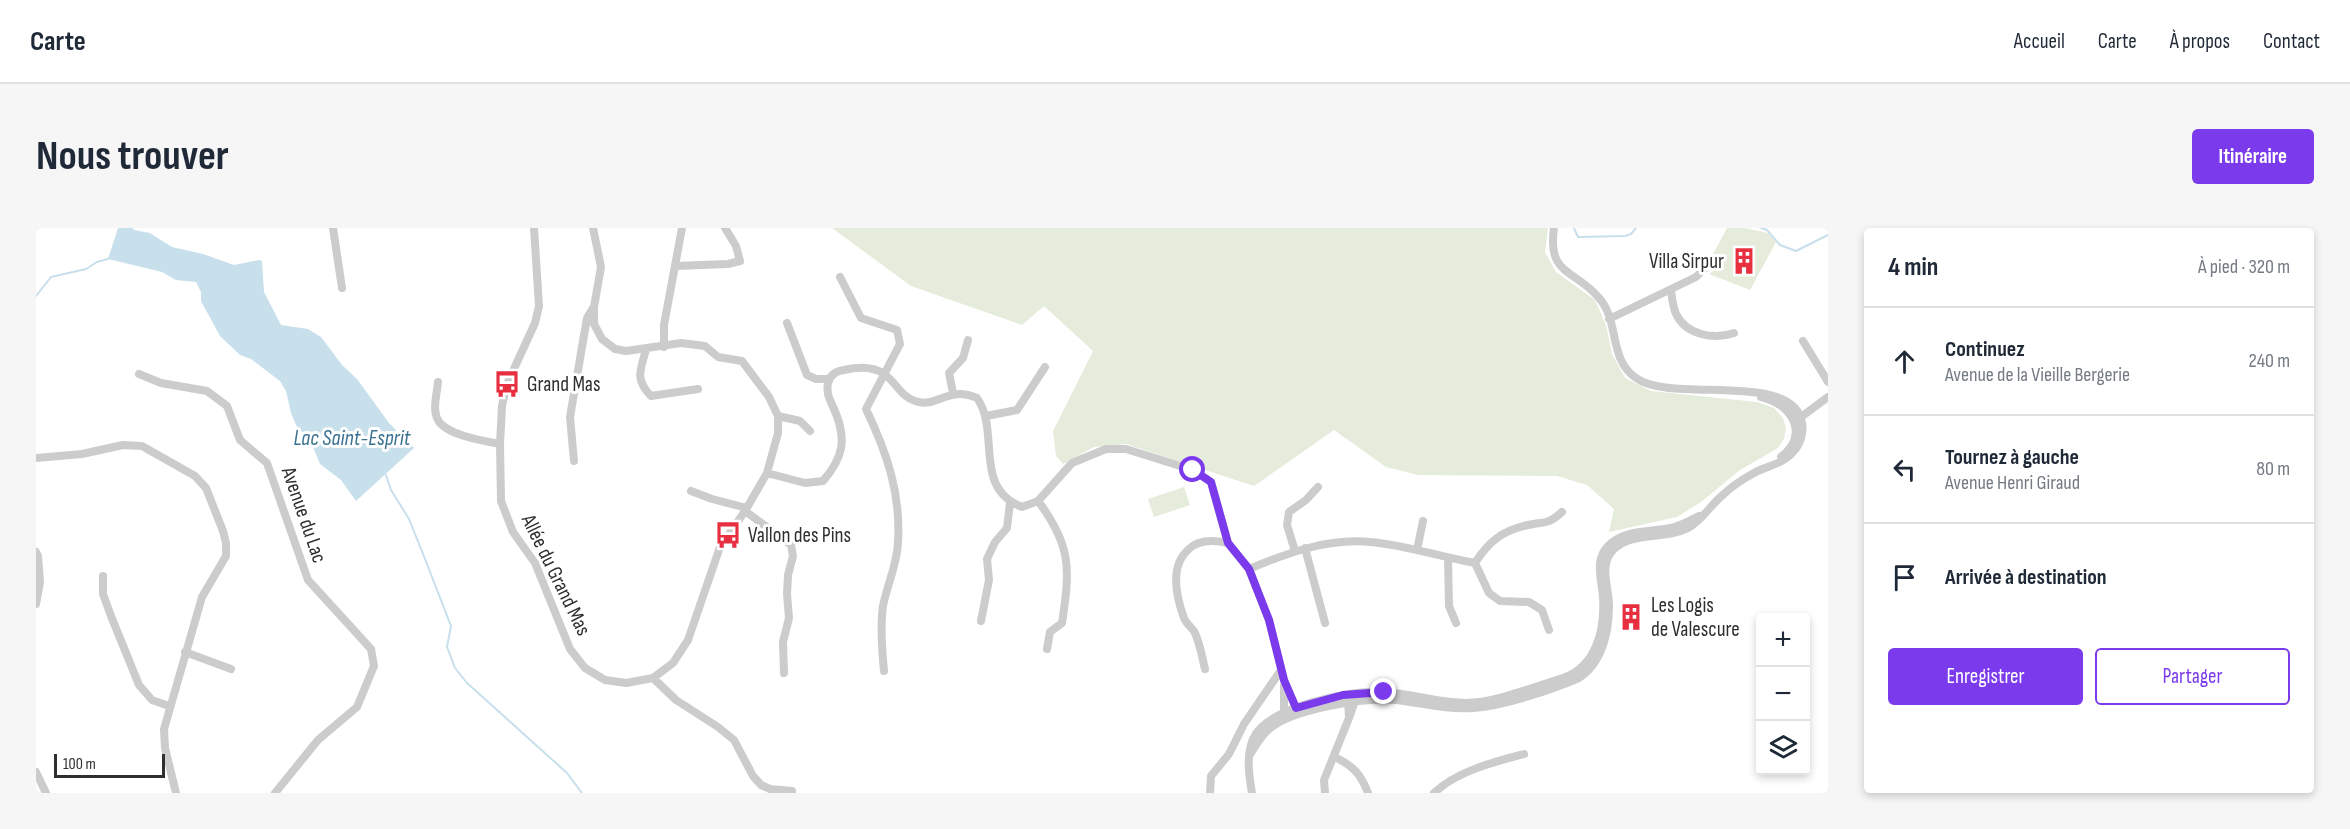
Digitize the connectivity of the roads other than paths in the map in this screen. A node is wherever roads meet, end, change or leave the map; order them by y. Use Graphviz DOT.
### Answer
graph roads {
  1 [pos="333,228"];
  2 [pos="534,228"];
  3 [pos="593,228"];
  4 [pos="682,228"];
  5 [pos="724,228"];
  6 [pos="1554,228"];
  7 [pos="1709,264"];
  8 [pos="675,266"];
  9 [pos="840,277"];
  10 [pos="342,288"];
  11 [pos="1671,291"];
  12 [pos="594,307"];
  13 [pos="1610,319"];
  14 [pos="787,323"];
  15 [pos="1734,333"];
  16 [pos="968,340"];
  17 [pos="1803,341"];
  18 [pos="664,346"];
  19 [pos="646,350"];
  20 [pos="1045,367"];
  21 [pos="139,374"];
  22 [pos="884,374"];
  23 [pos="829,379"];
  24 [pos="438,382"];
  25 [pos="1828,382"];
  26 [pos="698,389"];
  27 [pos="953,393"];
  28 [pos="1828,397"];
  29 [pos="1796,415"];
  30 [pos="778,416"];
  31 [pos="986,416"];
  32 [pos="810,431"];
  33 [pos="500,444"];
  34 [pos="36,458"];
  35 [pos="574,460"];
  36 [pos="767,473"];
  37 [pos="1318,487"];
  38 [pos="691,491"];
  39 [pos="1038,501"];
  40 [pos="1010,503"];
  41 [pos="746,509"];
  42 [pos="1562,512"];
  43 [pos="1703,514"];
  44 [pos="1424,521"];
  45 [pos="1228,543"];
  46 [pos="1305,548"];
  47 [pos="1295,550"];
  48 [pos="1417,550"];
  49 [pos="36,552"];
  50 [pos="1448,558"];
  51 [pos="1475,563"];
  52 [pos="1249,569"];
  53 [pos="103,576"];
  54 [pos="36,604"];
  55 [pos="981,621"];
  56 [pos="1325,623"];
  57 [pos="1456,623"];
  58 [pos="1549,630"];
  59 [pos="1047,649"];
  60 [pos="185,652"];
  61 [pos="231,669"];
  62 [pos="1205,669"];
  63 [pos="1281,670"];
  64 [pos="884,671"];
  65 [pos="784,673"];
  66 [pos="653,678"];
  67 [pos="1349,699"];
  68 [pos="169,706"];
  69 [pos="1291,714"];
  70 [pos="1524,754"];
  71 [pos="1335,757"];
  72 [pos="36,772"];
  73 [pos="792,791"];
  74 [pos="46,793"];
  75 [pos="176,793"];
  76 [pos="274,793"];
  77 [pos="1210,793"];
  78 [pos="1252,793"];
  79 [pos="1325,793"];
  80 [pos="1368,793"];
  81 [pos="1434,793"];
  1 -- 10 [label="street"];
  2 -- 33 [label="street, Allée du Grand Mas"];
  3 -- 12 [label="street"];
  4 -- 8 [label="street"];
  5 -- 8 [label="street"];
  6 -- 13 [label="street"];
  7 -- 11 [label="street"];
  8 -- 18 [label="street"];
  9 -- 22 [label="street"];
  11 -- 13 [label="street"];
  11 -- 15 [label="street"];
  12 -- 19 [label="street"];
  12 -- 35 [label="street"];
  13 -- 29 [label="street"];
  14 -- 23 [label="street"];
  16 -- 27 [label="street"];
  17 -- 25 [label="street"];
  18 -- 19 [label="street"];
  18 -- 30 [label="street"];
  19 -- 26 [label="street"];
  20 -- 31 [label="street"];
  21 -- 76 [label="street, Avenue du Lac"];
  22 -- 23 [label="street"];
  22 -- 27 [label="street"];
  22 -- 64 [label="street"];
  23 -- 36 [label="street"];
  24 -- 33 [label="street"];
  27 -- 31 [label="street"];
  28 -- 29 [label="street"];
  29 -- 43 [label="street"];
  30 -- 32 [label="street"];
  30 -- 36 [label="street"];
  31 -- 40 [label="street"];
  33 -- 66 [label="street, Allée du Grand Mas"];
  34 -- 60 [label="street"];
  36 -- 41 [label="street"];
  37 -- 47 [label="street"];
  38 -- 41 [label="street"];
  39 -- 40 [label="street"];
  39 -- 45 [label="street"];
  39 -- 59 [label="street"];
  40 -- 55 [label="street"];
  41 -- 65 [label="street"];
  41 -- 66 [label="street"];
  42 -- 51 [label="street"];
  43 -- 67 [label="street"];
  43 -- 67 [label="street"];
  44 -- 48 [label="street"];
  45 -- 52 [label="street"];
  45 -- 62 [label="street"];
  46 -- 47 [label="street"];
  46 -- 48 [label="street"];
  46 -- 56 [label="street"];
  47 -- 52 [label="street"];
  48 -- 50 [label="street"];
  49 -- 54 [label="street"];
  50 -- 51 [label="street"];
  50 -- 57 [label="street"];
  51 -- 58 [label="street"];
  52 -- 63 [label="street"];
  53 -- 68 [label="street"];
  60 -- 61 [label="street"];
  60 -- 68 [label="street"];
  63 -- 69 [label="street"];
  63 -- 77 [label="street"];
  66 -- 73 [label="street"];
  67 -- 69 [label="street"];
  67 -- 71 [label="street"];
  68 -- 75 [label="street"];
  69 -- 78 [label="street"];
  70 -- 81 [label="street"];
  71 -- 79 [label="street"];
  71 -- 80 [label="street"];
  72 -- 74 [label="street"];
}
